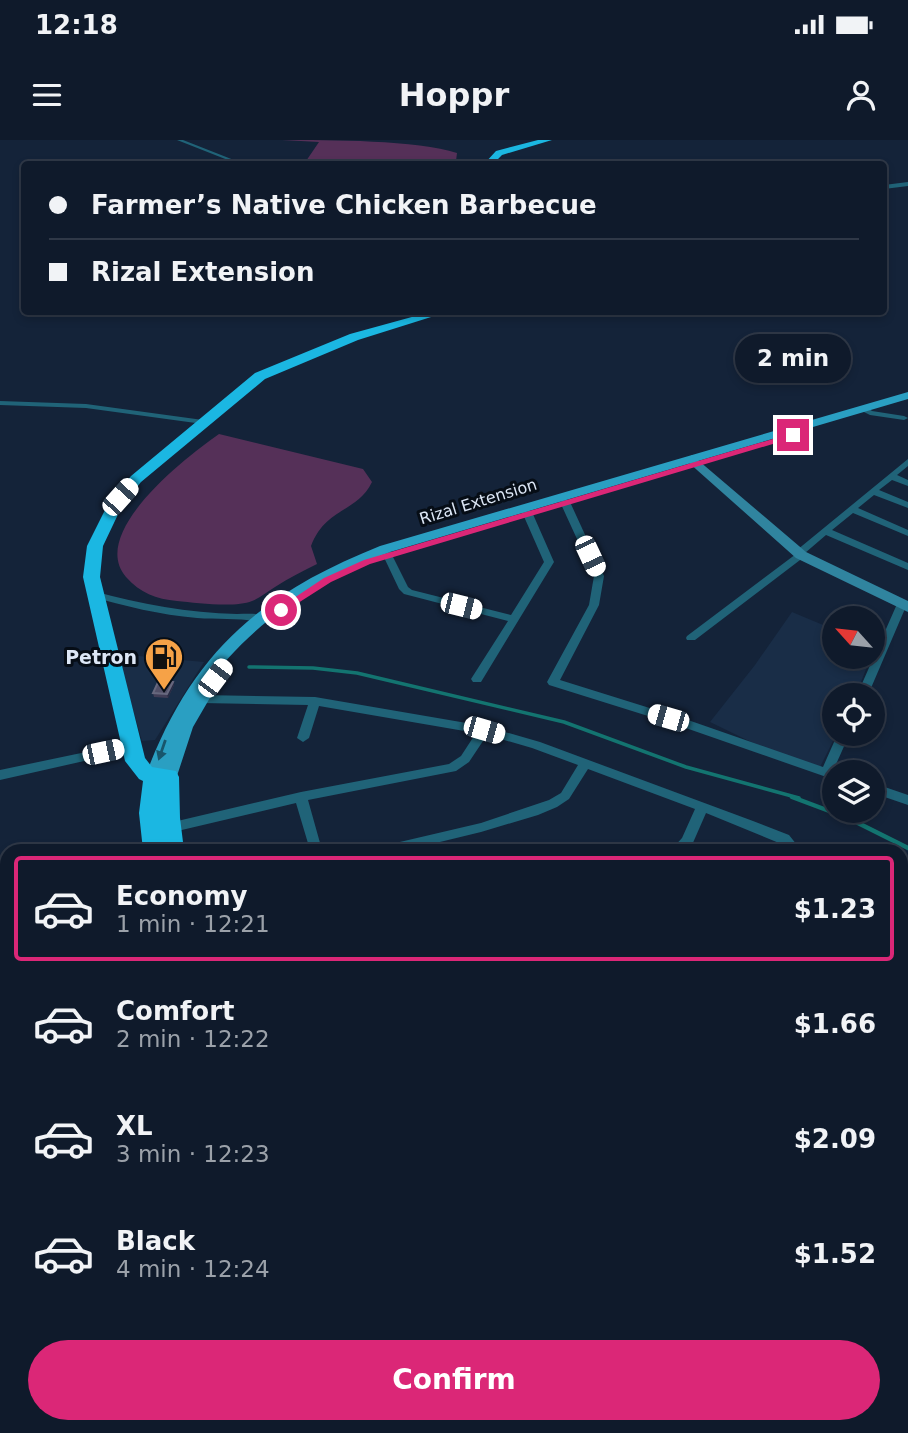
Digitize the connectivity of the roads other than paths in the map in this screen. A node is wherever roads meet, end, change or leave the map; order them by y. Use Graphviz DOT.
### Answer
graph roads {
  1 [pos="179,140"];
  2 [pos="548,140"];
  3 [pos="233,161"];
  4 [pos="491,161"];
  5 [pos="908,184"];
  6 [pos="887,187"];
  7 [pos="431,315"];
  8 [pos="908,395"];
  9 [pos="908,401"];
  10 [pos="0,403"];
  11 [pos="873,408"];
  12 [pos="906,419"];
  13 [pos="203,422"];
  14 [pos="695,461"];
  15 [pos="908,462"];
  16 [pos="891,476"];
  17 [pos="908,483"];
  18 [pos="873,491"];
  19 [pos="565,502"];
  20 [pos="908,505"];
  21 [pos="852,509"];
  22 [pos="527,512"];
  23 [pos="825,531"];
  24 [pos="908,533"];
  25 [pos="386,552"];
  26 [pos="800,553"];
  27 [pos="908,567"];
  28 [pos="93,594"];
  29 [pos="905,605"];
  30 [pos="263,619"];
  31 [pos="514,619"];
  32 [pos="691,638"];
  33 [pos="477,679"];
  34 [pos="868,683"];
  35 [pos="201,699"];
  36 [pos="315,701"];
  37 [pos="484,730"];
  38 [pos="303,738"];
  39 [pos="129,747"];
  40 [pos="585,763"];
  41 [pos="822,771"];
  42 [pos="0,775"];
  43 [pos="162,777"];
  44 [pos="885,792"];
  45 [pos="301,797"];
  46 [pos="908,800"];
  47 [pos="702,807"];
  48 [pos="169,828"];
  49 [pos="154,844"];
  50 [pos="172,844"];
  51 [pos="314,844"];
  52 [pos="410,844"];
  53 [pos="684,844"];
  54 [pos="787,844"];
  1 -- 3 [label="street"];
  2 -- 4 [label="highway"];
  5 -- 6 [label="street"];
  7 -- 13 [label="highway"];
  8 -- 11 [label="main road, Rizal Extension"];
  9 -- 11 [label="main road, Rizal Extension"];
  10 -- 13 [label="street"];
  11 -- 12 [label="street"];
  11 -- 12 [label="street"];
  11 -- 14 [label="main road, Rizal Extension"];
  13 -- 28 [label="highway"];
  14 -- 19 [label="main road, Rizal Extension"];
  14 -- 25 [label="main road, Rizal Extension"];
  14 -- 26 [label="street"];
  15 -- 16 [label="street"];
  16 -- 17 [label="street"];
  16 -- 18 [label="street"];
  18 -- 20 [label="street"];
  18 -- 21 [label="street"];
  19 -- 22 [label="main road, Rizal Extension"];
  19 -- 41 [label="street"];
  21 -- 23 [label="street"];
  21 -- 24 [label="street"];
  22 -- 25 [label="main road, Rizal Extension"];
  22 -- 31 [label="street"];
  23 -- 26 [label="street"];
  23 -- 27 [label="street"];
  25 -- 30 [label="main road, Rizal Extension"];
  25 -- 31 [label="street"];
  26 -- 29 [label="street"];
  26 -- 32 [label="street"];
  28 -- 30 [label="street"];
  28 -- 39 [label="highway"];
  29 -- 34 [label="street"];
  30 -- 35 [label="main road, Rizal Extension"];
  30 -- 43 [label="main road, Rizal Extension, one-way"];
  31 -- 33 [label="street"];
  35 -- 36 [label="street"];
  35 -- 43 [label="main road, Rizal Extension"];
  36 -- 37 [label="street"];
  36 -- 38 [label="street"];
  37 -- 40 [label="street"];
  37 -- 45 [label="street"];
  39 -- 42 [label="street"];
  39 -- 43 [label="highway"];
  40 -- 47 [label="street"];
  40 -- 52 [label="street"];
  43 -- 48 [label="highway"];
  43 -- 49 [label="highway"];
  44 -- 46 [label="street"];
  45 -- 48 [label="street"];
  45 -- 51 [label="street"];
  47 -- 53 [label="street"];
  47 -- 54 [label="street"];
  48 -- 50 [label="highway"];
}
